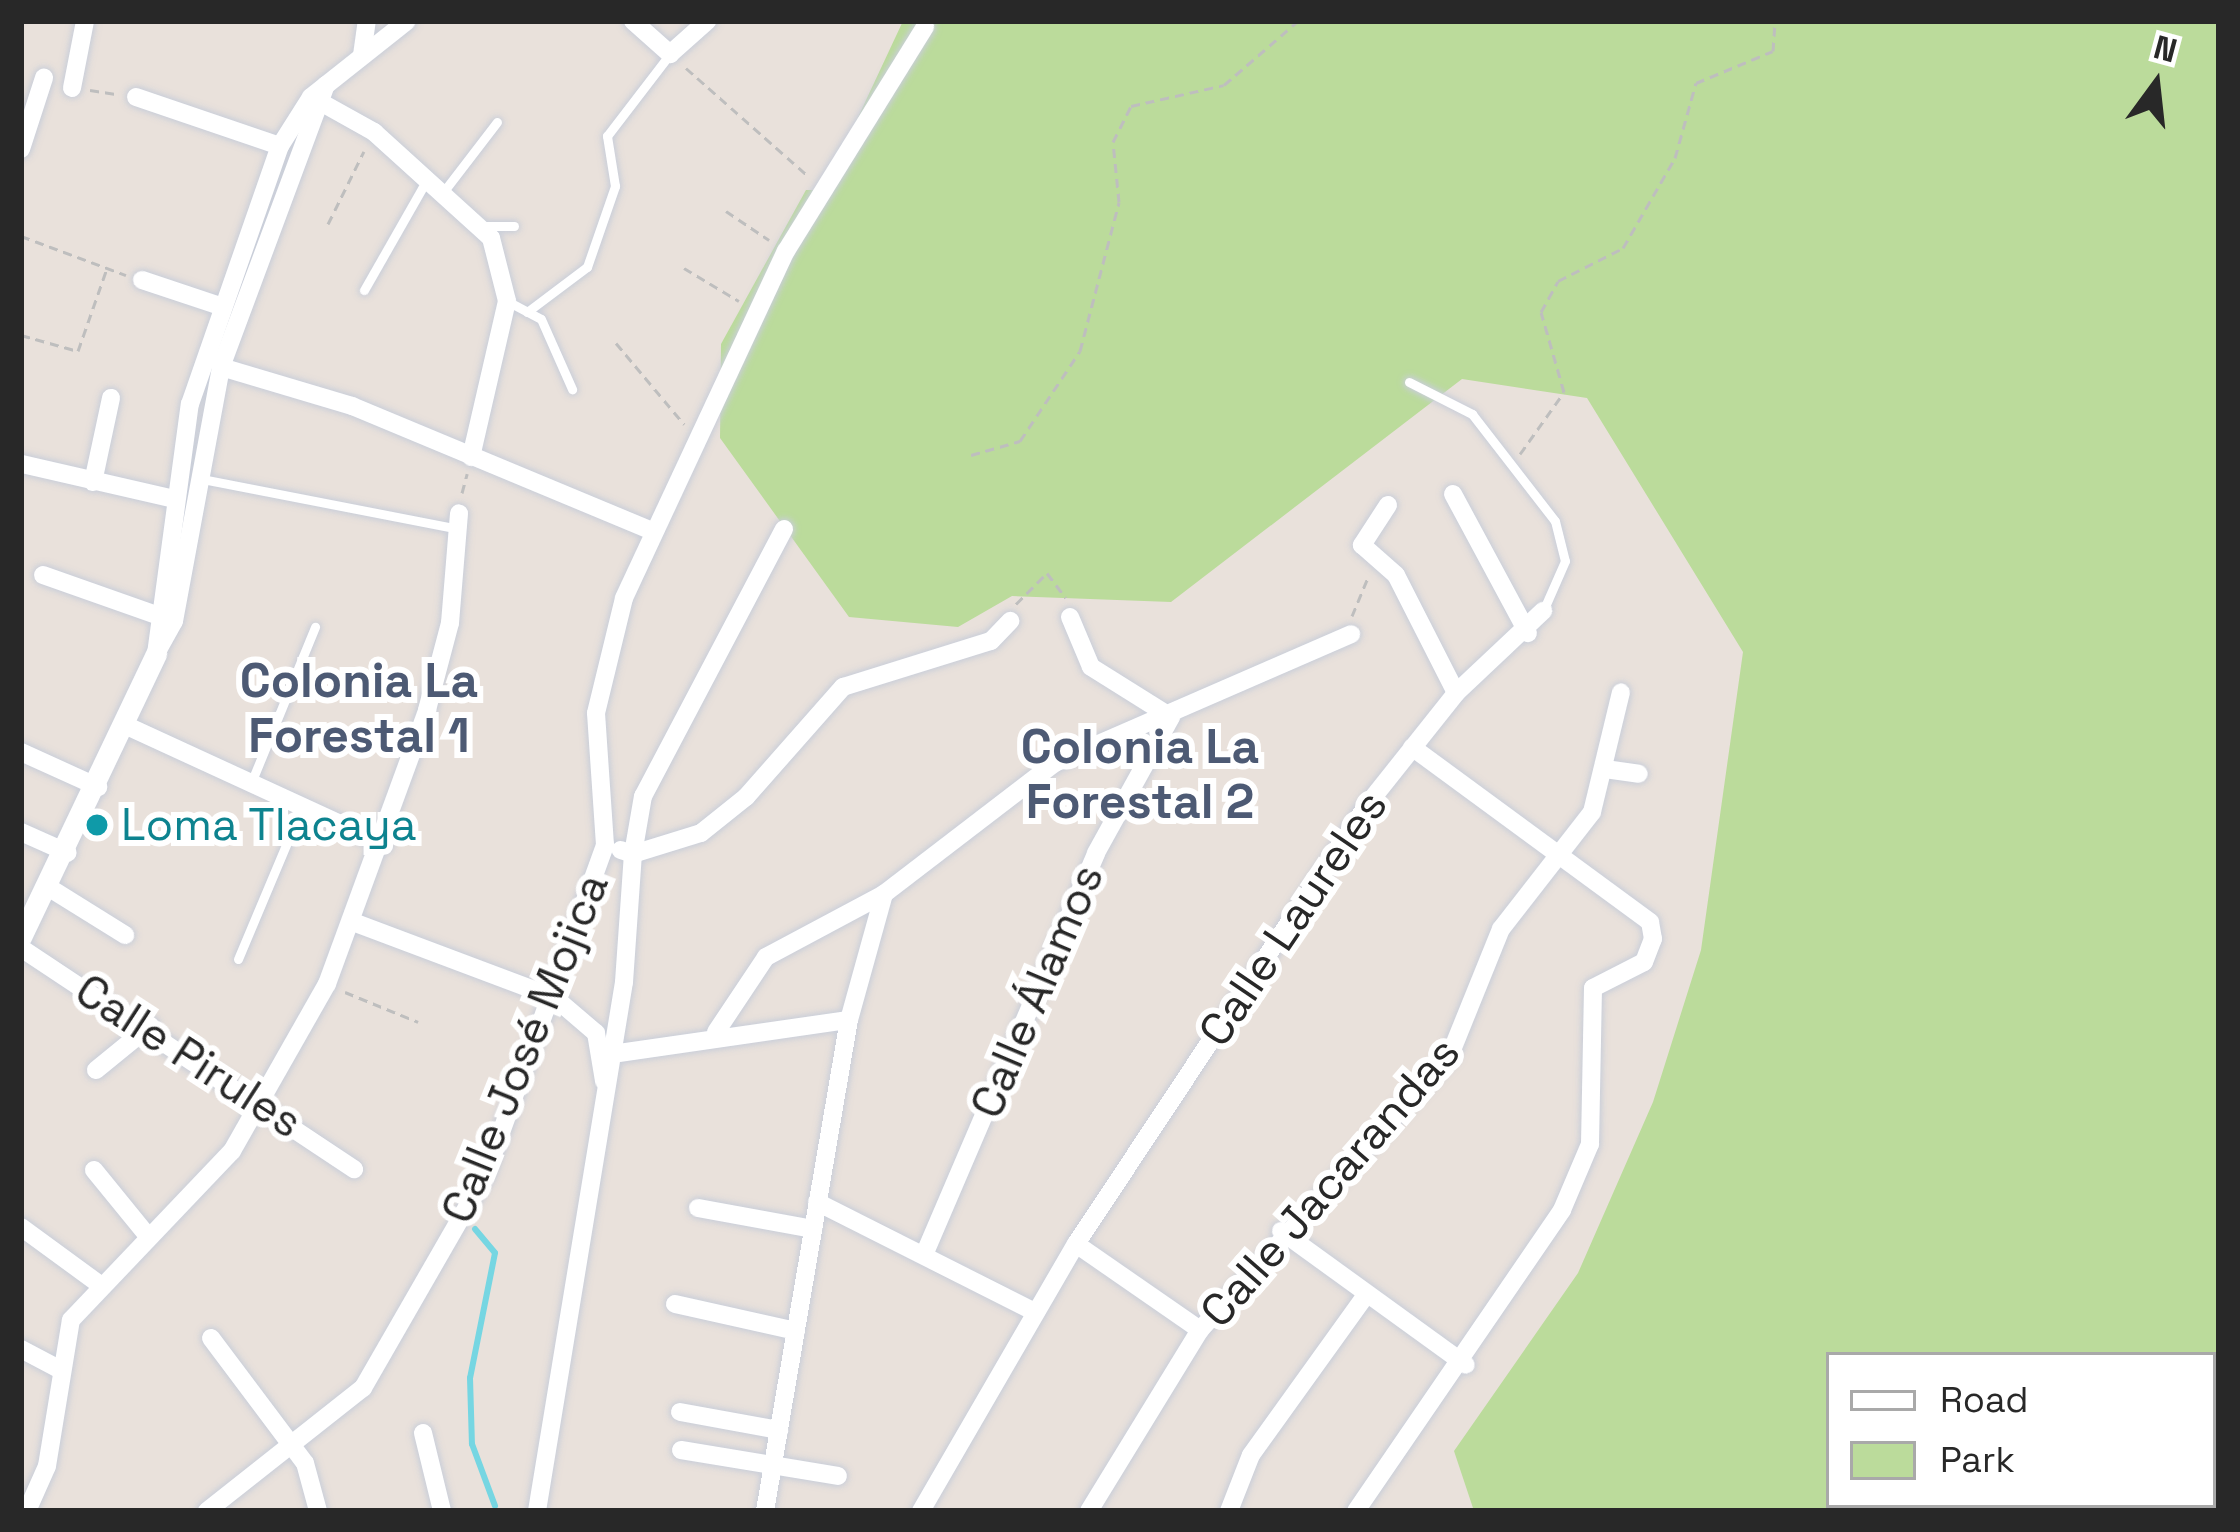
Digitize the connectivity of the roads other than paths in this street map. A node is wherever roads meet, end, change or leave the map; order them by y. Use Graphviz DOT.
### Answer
graph roads {
  1 [pos="85,21"];
  2 [pos="367,21"];
  3 [pos="407,21"];
  4 [pos="633,21"];
  5 [pos="707,21"];
  6 [pos="926,27"];
  7 [pos="670,54"];
  8 [pos="362,55"];
  9 [pos="44,77"];
  10 [pos="72,88"];
  11 [pos="320,95"];
  12 [pos="136,97"];
  13 [pos="497,122"];
  14 [pos="280,146"];
  15 [pos="21,149"];
  16 [pos="436,184"];
  17 [pos="484,226"];
  18 [pos="514,226"];
  19 [pos="142,280"];
  20 [pos="364,290"];
  21 [pos="507,302"];
  22 [pos="220,306"];
  23 [pos="527,312"];
  24 [pos="221,367"];
  25 [pos="1409,382"];
  26 [pos="572,389"];
  27 [pos="111,398"];
  28 [pos="471,458"];
  29 [pos="22,464"];
  30 [pos="202,479"];
  31 [pos="93,482"];
  32 [pos="1454,494"];
  33 [pos="170,498"];
  34 [pos="1388,505"];
  35 [pos="458,521"];
  36 [pos="784,529"];
  37 [pos="653,531"];
  38 [pos="43,575"];
  39 [pos="1544,610"];
  40 [pos="1070,617"];
  41 [pos="166,618"];
  42 [pos="1010,621"];
  43 [pos="1352,625"];
  44 [pos="315,627"];
  45 [pos="1528,633"];
  46 [pos="156,655"];
  47 [pos="1622,692"];
  48 [pos="1456,693"];
  49 [pos="1171,717"];
  50 [pos="127,726"];
  51 [pos="1412,747"];
  52 [pos="21,752"];
  53 [pos="1606,769"];
  54 [pos="1640,774"];
  55 [pos="250,782"];
  56 [pos="98,788"];
  57 [pos="302,807"];
  58 [pos="21,832"];
  59 [pos="384,844"];
  60 [pos="605,845"];
  61 [pos="1561,852"];
  62 [pos="68,853"];
  63 [pos="633,854"];
  64 [pos="48,887"];
  65 [pos="884,894"];
  66 [pos="353,922"];
  67 [pos="22,934"];
  68 [pos="125,935"];
  69 [pos="238,958"];
  70 [pos="555,998"];
  71 [pos="849,1020"];
  72 [pos="150,1026"];
  73 [pos="716,1032"];
  74 [pos="613,1054"];
  75 [pos="96,1070"];
  76 [pos="605,1089"];
  77 [pos="266,1101"];
  78 [pos="354,1169"];
  79 [pos="94,1170"];
  80 [pos="817,1202"];
  81 [pos="698,1208"];
  82 [pos="21,1227"];
  83 [pos="813,1229"];
  84 [pos="1280,1231"];
  85 [pos="147,1235"];
  86 [pos="1076,1244"];
  87 [pos="925,1256"];
  88 [pos="99,1284"];
  89 [pos="1366,1295"];
  90 [pos="675,1304"];
  91 [pos="1035,1312"];
  92 [pos="1200,1330"];
  93 [pos="796,1331"];
  94 [pos="211,1338"];
  95 [pos="21,1349"];
  96 [pos="1466,1365"];
  97 [pos="61,1370"];
  98 [pos="680,1412"];
  99 [pos="779,1430"];
  100 [pos="423,1433"];
  101 [pos="294,1448"];
  102 [pos="681,1450"];
  103 [pos="774,1465"];
  104 [pos="838,1476"];
  105 [pos="28,1511"];
  106 [pos="207,1511"];
  107 [pos="318,1511"];
  108 [pos="442,1511"];
  109 [pos="537,1511"];
  110 [pos="765,1511"];
  111 [pos="920,1511"];
  112 [pos="1089,1511"];
  113 [pos="1228,1511"];
  114 [pos="1356,1511"];
  1 -- 10 [label="street"];
  2 -- 8 [label="street"];
  3 -- 8 [label="street"];
  4 -- 7 [label="street"];
  5 -- 7 [label="street"];
  6 -- 37 [label="street, Calle José Mojica"];
  7 -- 23 [label="lane"];
  8 -- 11 [label="street"];
  9 -- 15 [label="street"];
  11 -- 14 [label="street"];
  11 -- 16 [label="street"];
  11 -- 24 [label="street"];
  12 -- 14 [label="street"];
  13 -- 16 [label="lane"];
  14 -- 22 [label="street"];
  16 -- 17 [label="street"];
  16 -- 20 [label="lane"];
  17 -- 18 [label="lane"];
  17 -- 21 [label="street"];
  19 -- 22 [label="street"];
  21 -- 23 [label="lane"];
  21 -- 28 [label="street"];
  22 -- 33 [label="street"];
  23 -- 26 [label="lane"];
  24 -- 28 [label="street"];
  24 -- 30 [label="street"];
  25 -- 39 [label="lane, Calle Laureles"];
  27 -- 31 [label="street"];
  28 -- 37 [label="street"];
  29 -- 31 [label="street"];
  30 -- 35 [label="lane"];
  30 -- 41 [label="street"];
  31 -- 33 [label="street"];
  32 -- 45 [label="street"];
  33 -- 41 [label="street"];
  34 -- 48 [label="street"];
  35 -- 59 [label="street"];
  36 -- 63 [label="street"];
  37 -- 60 [label="street, Calle José Mojica"];
  38 -- 41 [label="street"];
  39 -- 45 [label="street, Calle Laureles"];
  40 -- 49 [label="street"];
  41 -- 46 [label="street"];
  42 -- 63 [label="street"];
  43 -- 49 [label="street"];
  44 -- 55 [label="lane"];
  45 -- 48 [label="street, Calle Laureles"];
  46 -- 50 [label="street"];
  47 -- 53 [label="street, Calle Jacarandas"];
  48 -- 51 [label="street, Calle Laureles"];
  49 -- 65 [label="street"];
  49 -- 87 [label="street, Calle Álamos"];
  50 -- 55 [label="street"];
  50 -- 56 [label="street"];
  51 -- 61 [label="street"];
  51 -- 86 [label="street, Calle Laureles"];
  52 -- 56 [label="street"];
  53 -- 54 [label="street"];
  53 -- 61 [label="street, Calle Jacarandas"];
  55 -- 57 [label="street"];
  56 -- 62 [label="street"];
  57 -- 59 [label="street"];
  57 -- 69 [label="lane"];
  58 -- 62 [label="street"];
  59 -- 66 [label="street"];
  60 -- 63 [label="street"];
  60 -- 70 [label="street, Calle José Mojica"];
  61 -- 84 [label="street, Calle Jacarandas"];
  61 -- 96 [label="street"];
  62 -- 64 [label="street"];
  63 -- 74 [label="street"];
  64 -- 67 [label="street"];
  64 -- 68 [label="street"];
  65 -- 71 [label="street"];
  65 -- 73 [label="street"];
  66 -- 70 [label="street"];
  66 -- 77 [label="street"];
  67 -- 72 [label="street, Calle Pirules"];
  70 -- 76 [label="street"];
  70 -- 101 [label="street, Calle José Mojica"];
  71 -- 73 [label="street"];
  71 -- 80 [label="street"];
  72 -- 75 [label="street"];
  72 -- 77 [label="street, Calle Pirules"];
  73 -- 74 [label="street"];
  74 -- 76 [label="street"];
  76 -- 109 [label="street"];
  77 -- 78 [label="street, Calle Pirules"];
  77 -- 85 [label="street"];
  79 -- 85 [label="street"];
  80 -- 83 [label="street"];
  80 -- 87 [label="street"];
  81 -- 83 [label="street"];
  82 -- 88 [label="street"];
  83 -- 93 [label="street"];
  84 -- 89 [label="street"];
  84 -- 92 [label="street, Calle Jacarandas"];
  85 -- 88 [label="street"];
  86 -- 91 [label="street, Calle Laureles"];
  86 -- 92 [label="street"];
  87 -- 91 [label="street"];
  88 -- 97 [label="street"];
  89 -- 96 [label="street"];
  89 -- 113 [label="street"];
  90 -- 93 [label="street"];
  91 -- 111 [label="street, Calle Laureles"];
  92 -- 112 [label="street, Calle Jacarandas"];
  93 -- 99 [label="street"];
  94 -- 101 [label="street"];
  95 -- 97 [label="street"];
  96 -- 114 [label="street"];
  97 -- 105 [label="street"];
  98 -- 99 [label="street"];
  99 -- 103 [label="street"];
  100 -- 108 [label="street"];
  101 -- 106 [label="street, Calle José Mojica"];
  101 -- 107 [label="street"];
  102 -- 103 [label="street"];
  103 -- 104 [label="street"];
  103 -- 110 [label="street"];
}
